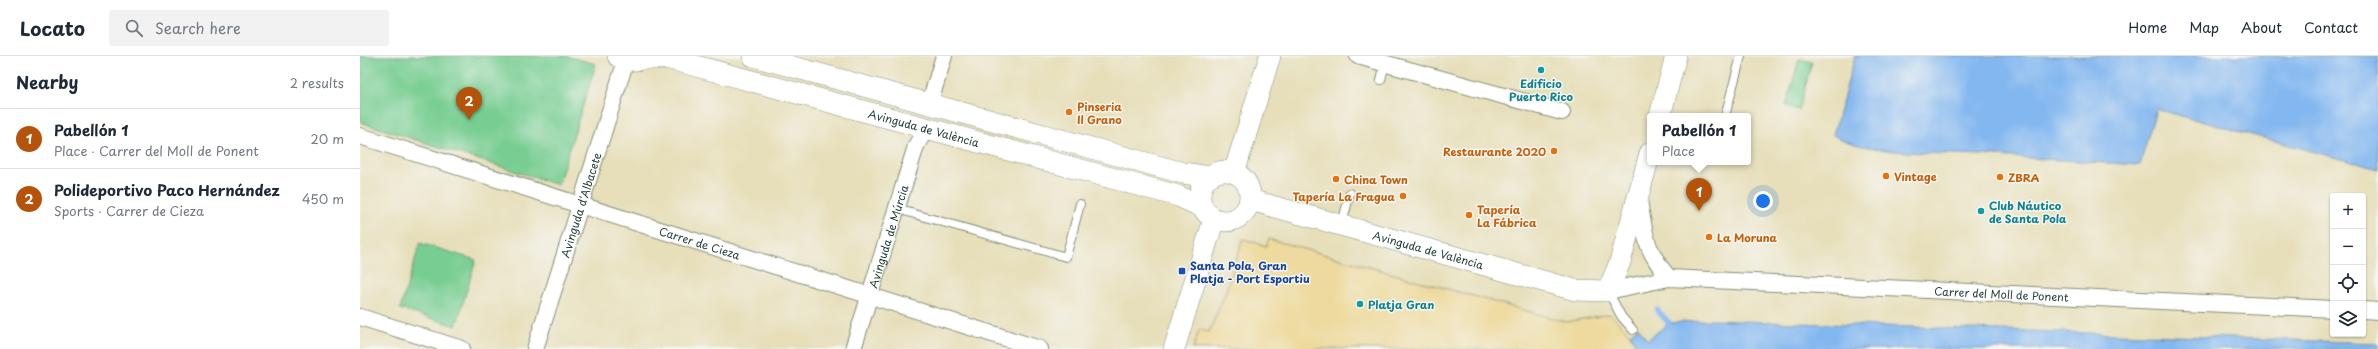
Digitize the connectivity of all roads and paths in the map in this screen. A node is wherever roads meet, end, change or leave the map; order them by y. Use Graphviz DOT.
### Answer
graph roads {
  1 [pos="753,56"];
  2 [pos="944,56"];
  3 [pos="1270,56"];
  4 [pos="1358,56"];
  5 [pos="1676,56"];
  6 [pos="1741,56"];
  7 [pos="633,58"];
  8 [pos="1396,62"];
  9 [pos="1380,80"];
  10 [pos="929,105"];
  11 [pos="1562,112"];
  12 [pos="1663,113"];
  13 [pos="1726,113"];
  14 [pos="931,128"];
  15 [pos="360,136"];
  16 [pos="1647,164"];
  17 [pos="1234,173"];
  18 [pos="1210,177"];
  19 [pos="1350,193"];
  20 [pos="1638,197"];
  21 [pos="1250,200"];
  22 [pos="1080,204"];
  23 [pos="580,206"];
  24 [pos="897,209"];
  25 [pos="1208,213"];
  26 [pos="1342,224"];
  27 [pos="1669,278"];
  28 [pos="1608,291"];
  29 [pos="870,296"];
  30 [pos="2330,309"];
  31 [pos="2366,310"];
  32 [pos="2378,311"];
  33 [pos="360,317"];
  34 [pos="1633,330"];
  35 [pos="462,349"];
  36 [pos="535,349"];
  37 [pos="853,349"];
  38 [pos="1040,349"];
  39 [pos="1174,349"];
  1 -- 10 [label="street, Avinguda de València"];
  2 -- 10 [label="street"];
  3 -- 17 [label="street"];
  4 -- 8 [label="street"];
  5 -- 12 [label="street"];
  6 -- 13 [label="lane"];
  7 -- 14 [label="street, Avinguda de València"];
  7 -- 23 [label="street, Avinguda d'Albacete"];
  8 -- 9 [label="lane"];
  8 -- 11 [label="street"];
  10 -- 18 [label="street, Avinguda de València"];
  14 -- 24 [label="street, Avinguda de Múrcia"];
  14 -- 25 [label="street, Avinguda de València"];
  15 -- 23 [label="street, Carrer de Cieza"];
  16 -- 20 [label="street"];
  17 -- 18 [label="street"];
  17 -- 21 [label="street"];
  18 -- 25 [label="street"];
  19 -- 26 [label="lane"];
  20 -- 27 [label="street"];
  20 -- 28 [label="street"];
  21 -- 25 [label="street"];
  21 -- 26 [label="street, Avinguda de València"];
  22 -- 24 [label="lane"];
  23 -- 29 [label="street, Carrer de Cieza"];
  23 -- 36 [label="street, Avinguda d'Albacete"];
  24 -- 29 [label="street, Avinguda de Múrcia"];
  25 -- 39 [label="street"];
  26 -- 28 [label="street, Avinguda de València"];
  27 -- 28 [label="street, Carrer del Moll de Ponent"];
  27 -- 30 [label="street, Carrer del Moll de Ponent"];
  28 -- 34 [label="lane"];
  29 -- 37 [label="street, Avinguda de Múrcia"];
  29 -- 38 [label="street, Carrer de Cieza"];
  31 -- 32 [label="street"];
  33 -- 35 [label="street"];
}
